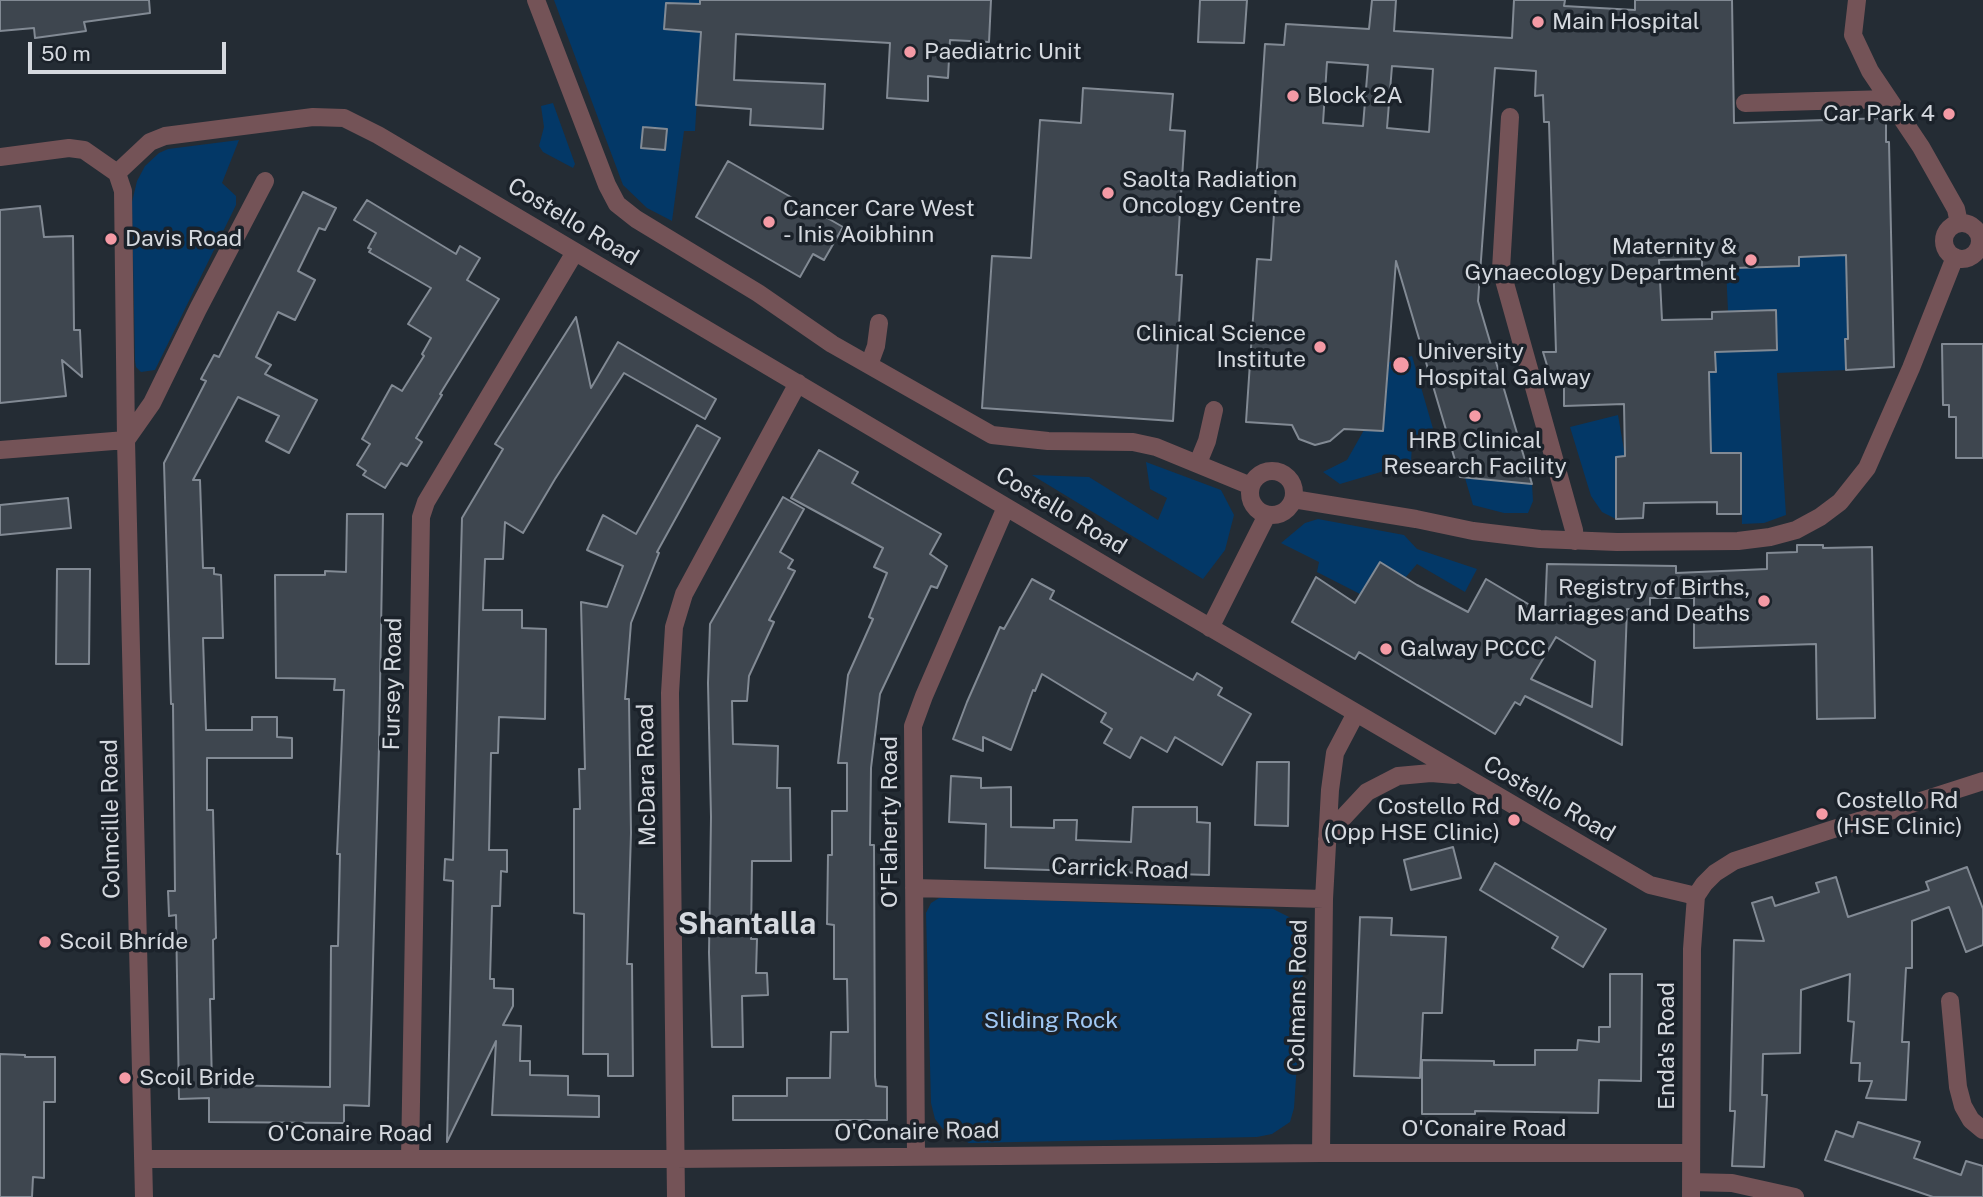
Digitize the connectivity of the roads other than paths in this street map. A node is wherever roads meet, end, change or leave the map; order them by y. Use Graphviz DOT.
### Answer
graph roads {
  1 [pos="536,0"];
  2 [pos="1857,0"];
  3 [pos="1889,99"];
  4 [pos="1745,103"];
  5 [pos="1510,117"];
  6 [pos="0,157"];
  7 [pos="117,173"];
  8 [pos="265,181"];
  9 [pos="1959,223"];
  10 [pos="1981,231"];
  11 [pos="575,252"];
  12 [pos="1955,257"];
  13 [pos="879,323"];
  14 [pos="869,365"];
  15 [pos="798,383"];
  16 [pos="1214,410"];
  17 [pos="126,440"];
  18 [pos="0,450"];
  19 [pos="1198,463"];
  20 [pos="1251,486"];
  21 [pos="1293,499"];
  22 [pos="1006,507"];
  23 [pos="1267,514"];
  24 [pos="1575,541"];
  25 [pos="1210,628"];
  26 [pos="1356,713"];
  27 [pos="1462,776"];
  28 [pos="1983,780"];
  29 [pos="1328,839"];
  30 [pos="914,888"];
  31 [pos="1696,896"];
  32 [pos="1324,898"];
  33 [pos="1950,1001"];
  34 [pos="1983,1130"];
  35 [pos="1321,1153"];
  36 [pos="1691,1153"];
  37 [pos="916,1156"];
  38 [pos="143,1159"];
  39 [pos="410,1159"];
  40 [pos="675,1159"];
  41 [pos="1691,1190"];
  42 [pos="144,1197"];
  43 [pos="676,1197"];
  44 [pos="1795,1197"];
  1 -- 14 [label="street"];
  2 -- 3 [label="street"];
  3 -- 4 [label="street"];
  3 -- 9 [label="street"];
  5 -- 24 [label="street"];
  6 -- 7 [label="street"];
  7 -- 11 [label="street, Costello Road"];
  7 -- 17 [label="street, Colmcille Road"];
  8 -- 17 [label="street"];
  9 -- 10 [label="street"];
  9 -- 12 [label="street"];
  10 -- 12 [label="street"];
  11 -- 15 [label="street, Costello Road"];
  11 -- 39 [label="street, Fursey Road"];
  12 -- 24 [label="street"];
  13 -- 14 [label="street"];
  14 -- 19 [label="street"];
  15 -- 22 [label="street, Costello Road"];
  15 -- 40 [label="street, McDara Road"];
  16 -- 19 [label="street"];
  17 -- 18 [label="street"];
  17 -- 38 [label="street, Colmcille Road"];
  19 -- 20 [label="street"];
  20 -- 21 [label="street"];
  20 -- 23 [label="street"];
  21 -- 23 [label="street"];
  21 -- 24 [label="street"];
  22 -- 25 [label="street, Costello Road"];
  22 -- 30 [label="street, O'Flaherty Road"];
  23 -- 25 [label="street"];
  25 -- 26 [label="street, Costello Road"];
  26 -- 27 [label="street, Costello Road"];
  26 -- 29 [label="street, Colmans Road"];
  27 -- 29 [label="street"];
  27 -- 31 [label="street, Costello Road"];
  28 -- 31 [label="street"];
  29 -- 32 [label="street, Colmans Road"];
  30 -- 32 [label="street, Carrick Road"];
  30 -- 37 [label="street, O'Flaherty Road"];
  31 -- 36 [label="street, Enda's Road"];
  32 -- 35 [label="street, Colmans Road"];
  33 -- 34 [label="street"];
  35 -- 36 [label="street, O'Conaire Road"];
  35 -- 37 [label="street, O'Conaire Road"];
  36 -- 41 [label="street, Enda's Road"];
  37 -- 40 [label="street, O'Conaire Road"];
  38 -- 39 [label="street, O'Conaire Road"];
  38 -- 42 [label="street, Colmcille Road"];
  39 -- 40 [label="street, O'Conaire Road"];
  40 -- 43 [label="street, McDara Road"];
  41 -- 44 [label="street"];
}
